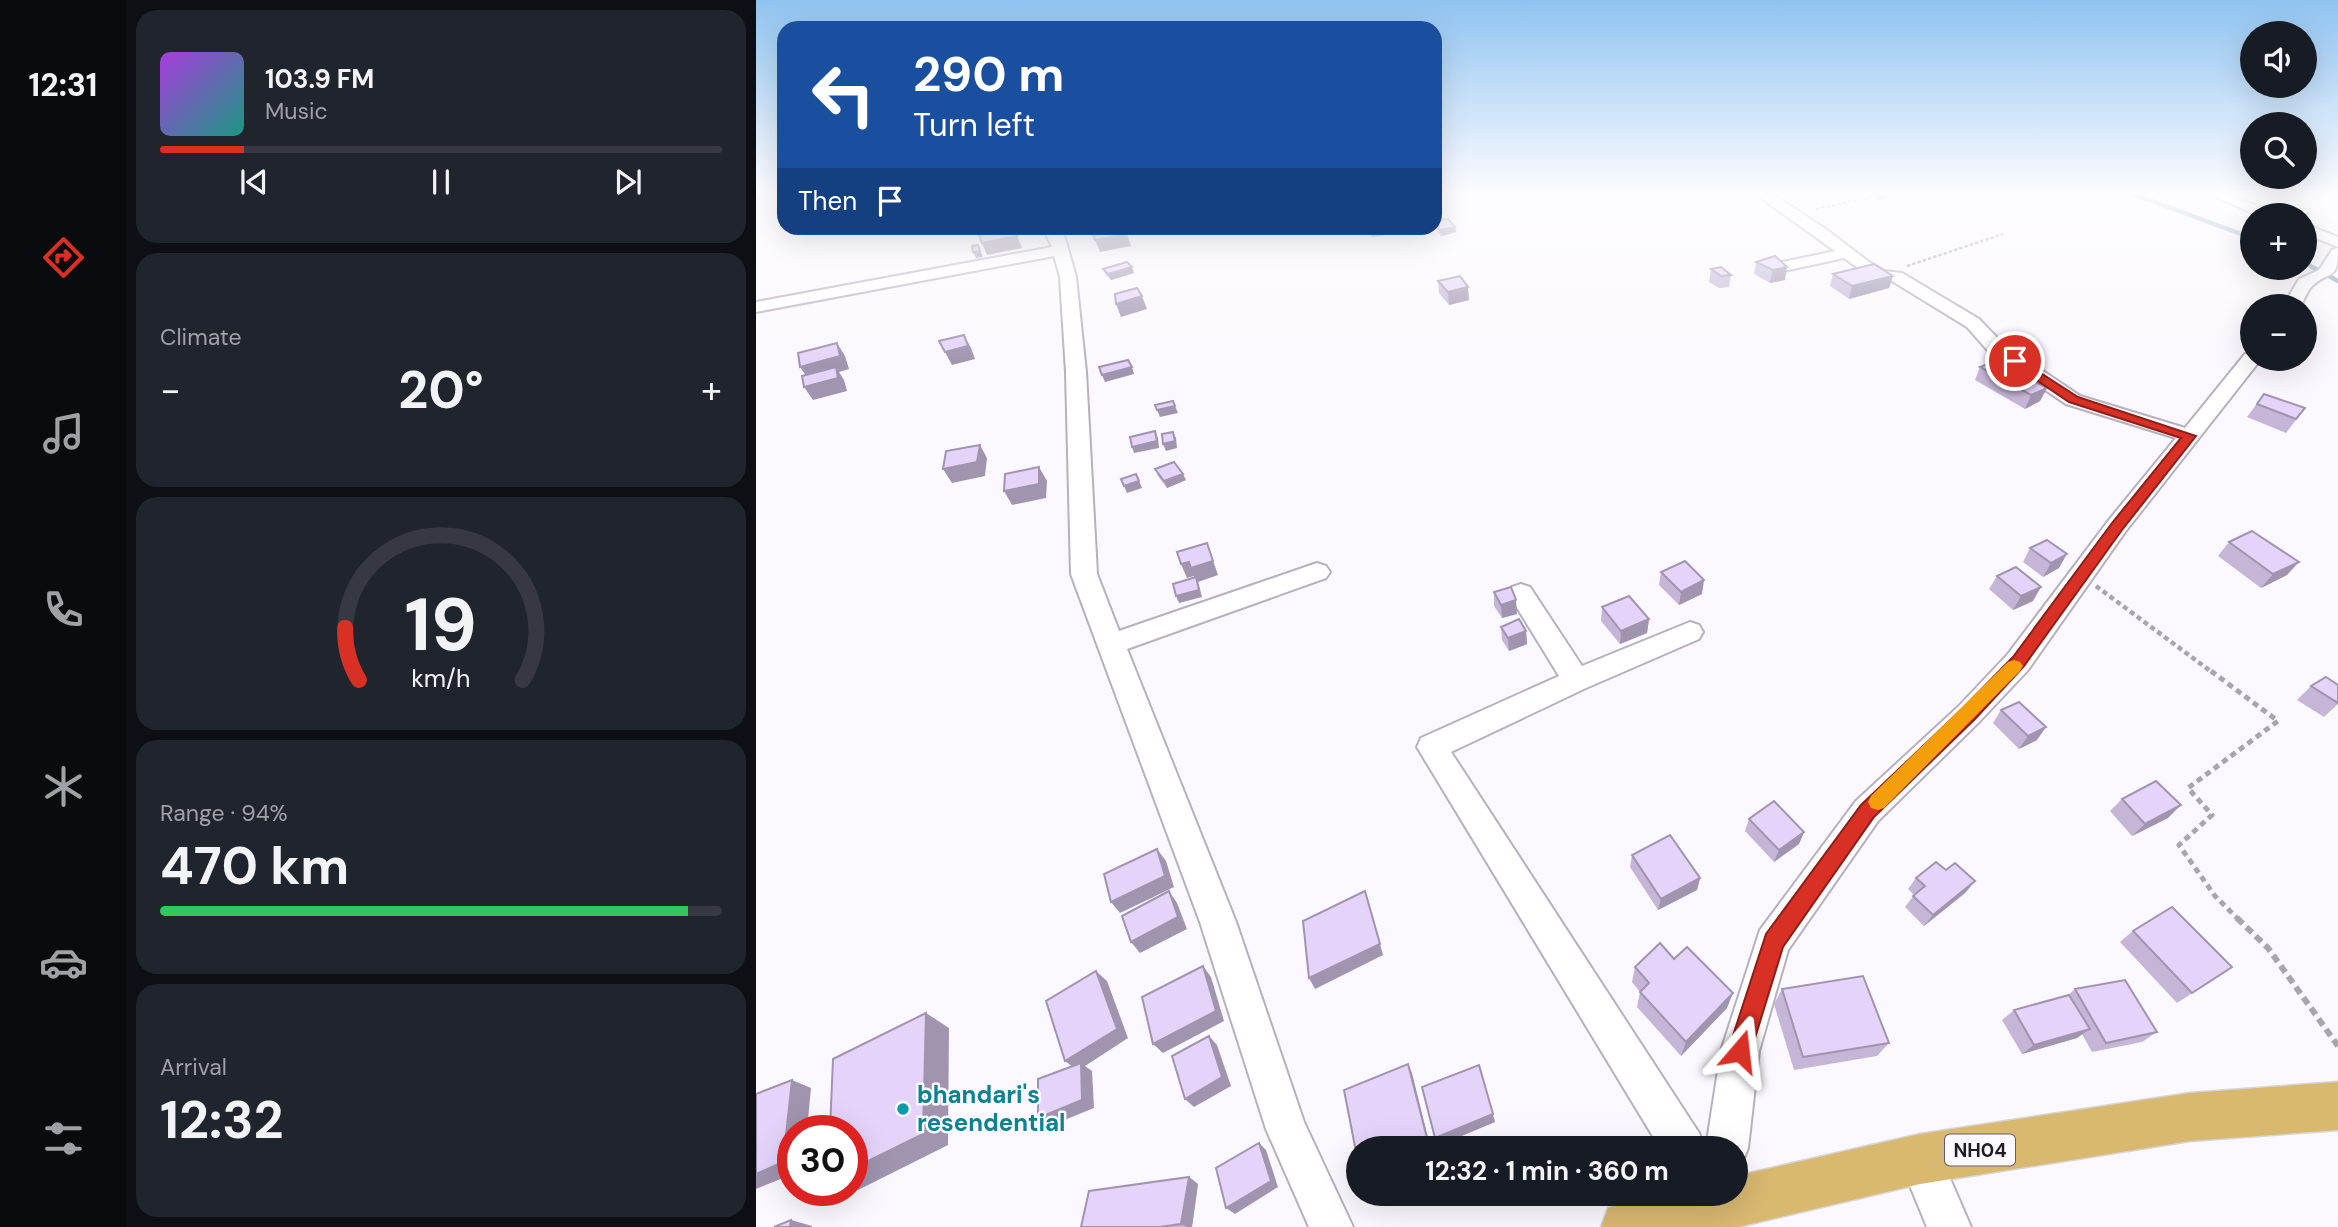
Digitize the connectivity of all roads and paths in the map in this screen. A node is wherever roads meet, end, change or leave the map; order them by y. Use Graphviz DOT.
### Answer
graph roads {
  1 [pos="1015,248"];
  2 [pos="1059,248"];
  3 [pos="1840,248"];
  4 [pos="1960,248"];
  5 [pos="1846,253"];
  6 [pos="2338,253"];
  7 [pos="1784,266"];
  8 [pos="1880,275"];
  9 [pos="2299,294"];
  10 [pos="756,307"];
  11 [pos="2242,371"];
  12 [pos="2190,436"];
  13 [pos="1317,572"];
  14 [pos="2082,575"];
  15 [pos="1521,593"];
  16 [pos="1690,632"];
  17 [pos="1111,644"];
  18 [pos="1576,680"];
  19 [pos="2338,1046"];
  20 [pos="2338,1106"];
  21 [pos="1676,1136"];
  22 [pos="1729,1136"];
  23 [pos="1920,1159"];
  24 [pos="1748,1191"];
  25 [pos="1691,1206"];
  26 [pos="1331,1227"];
  27 [pos="1627,1227"];
  28 [pos="1949,1227"];
  1 -- 10 [label="street"];
  2 -- 17 [label="street"];
  3 -- 5 [label="street"];
  4 -- 8 [label="path"];
  5 -- 7 [label="street"];
  5 -- 8 [label="street"];
  6 -- 9 [label="street"];
  8 -- 12 [label="street"];
  11 -- 12 [label="street"];
  12 -- 14 [label="street"];
  13 -- 17 [label="street"];
  14 -- 19 [label="path"];
  14 -- 22 [label="street"];
  15 -- 18 [label="street"];
  16 -- 18 [label="street"];
  17 -- 26 [label="street"];
  18 -- 21 [label="street"];
  20 -- 23 [label="main road, NH04"];
  23 -- 24 [label="main road, NH04"];
  23 -- 28 [label="street"];
  25 -- 27 [label="main road, NH04"];
}
